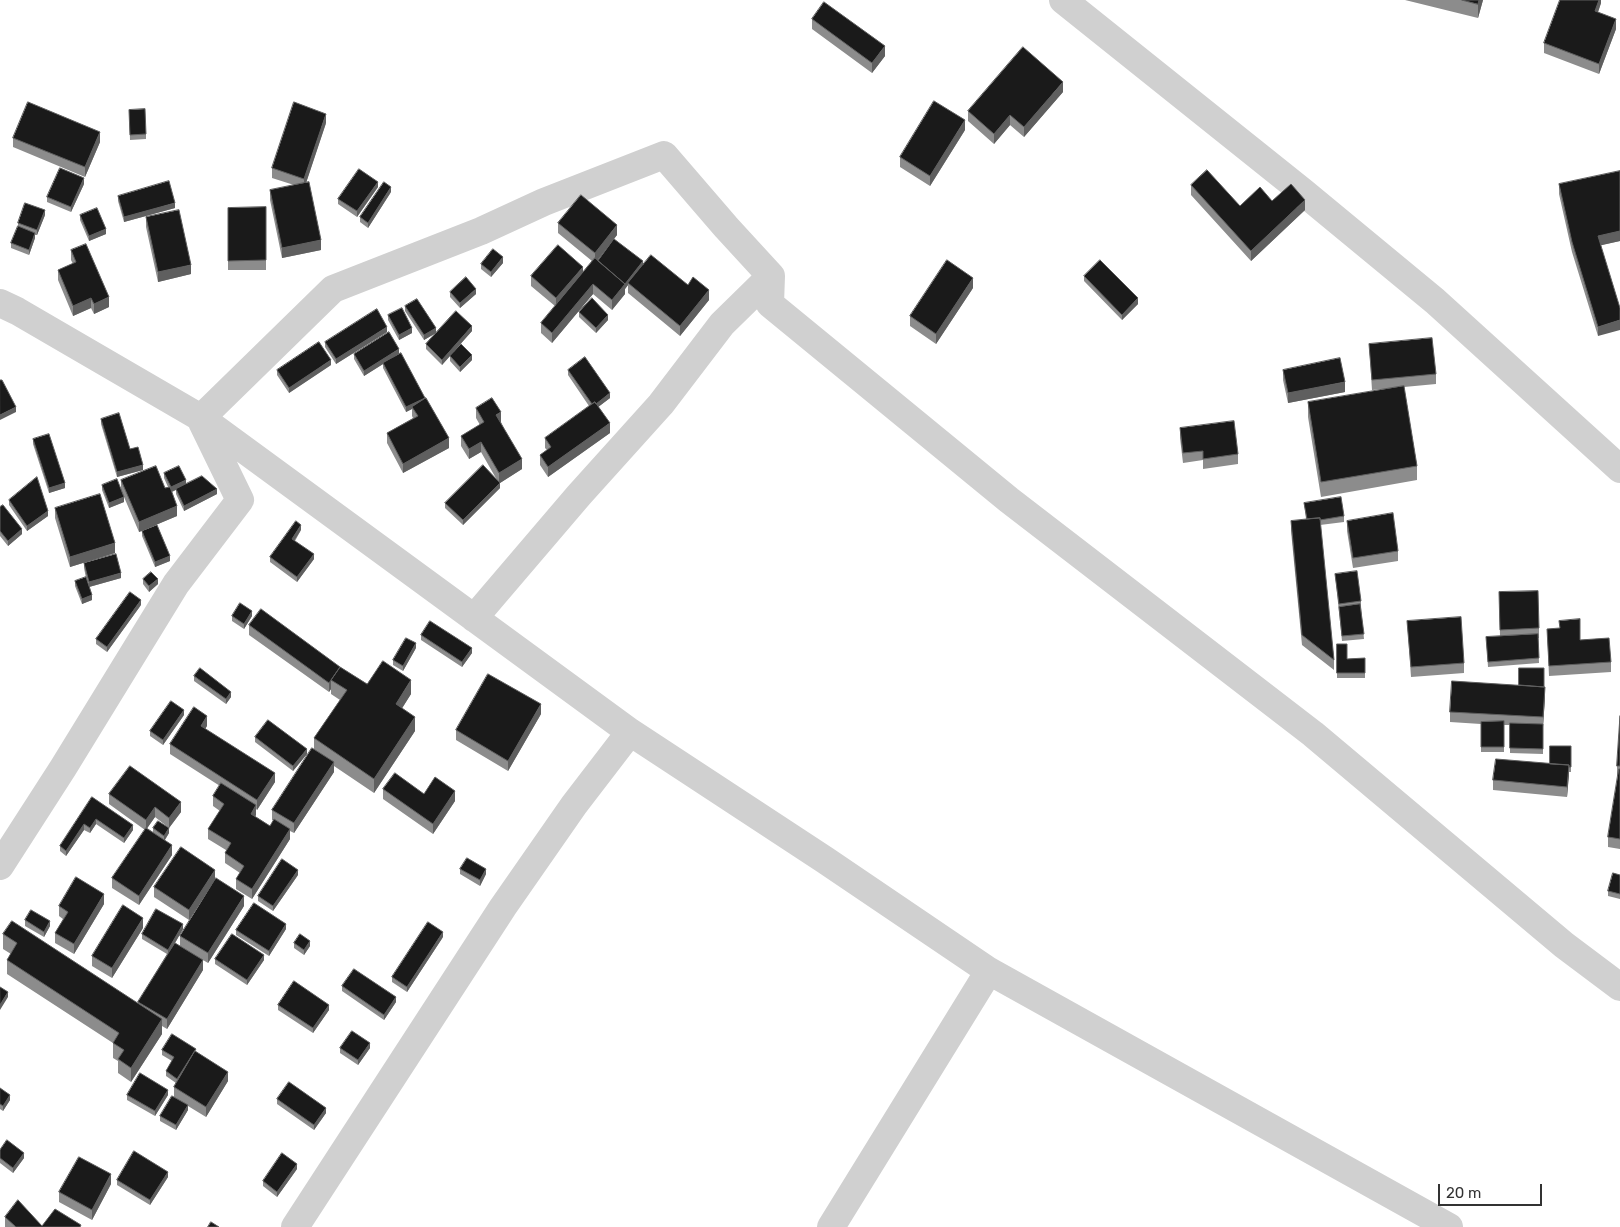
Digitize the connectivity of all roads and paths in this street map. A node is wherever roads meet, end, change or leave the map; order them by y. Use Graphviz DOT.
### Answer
graph roads {
  1 [pos="1063,0"];
  2 [pos="772,276"];
  3 [pos="0,303"];
  4 [pos="201,418"];
  5 [pos="1620,469"];
  6 [pos="474,618"];
  7 [pos="630,732"];
  8 [pos="0,866"];
  9 [pos="989,971"];
  10 [pos="1620,987"];
  11 [pos="295,1227"];
  12 [pos="831,1227"];
  13 [pos="1449,1227"];
  1 -- 5 [label="street"];
  2 -- 4 [label="street"];
  2 -- 6 [label="street"];
  2 -- 10 [label="street"];
  3 -- 4 [label="street"];
  4 -- 6 [label="street"];
  4 -- 8 [label="street"];
  6 -- 7 [label="street"];
  7 -- 9 [label="street"];
  7 -- 11 [label="street"];
  9 -- 12 [label="street"];
  9 -- 13 [label="street"];
}
